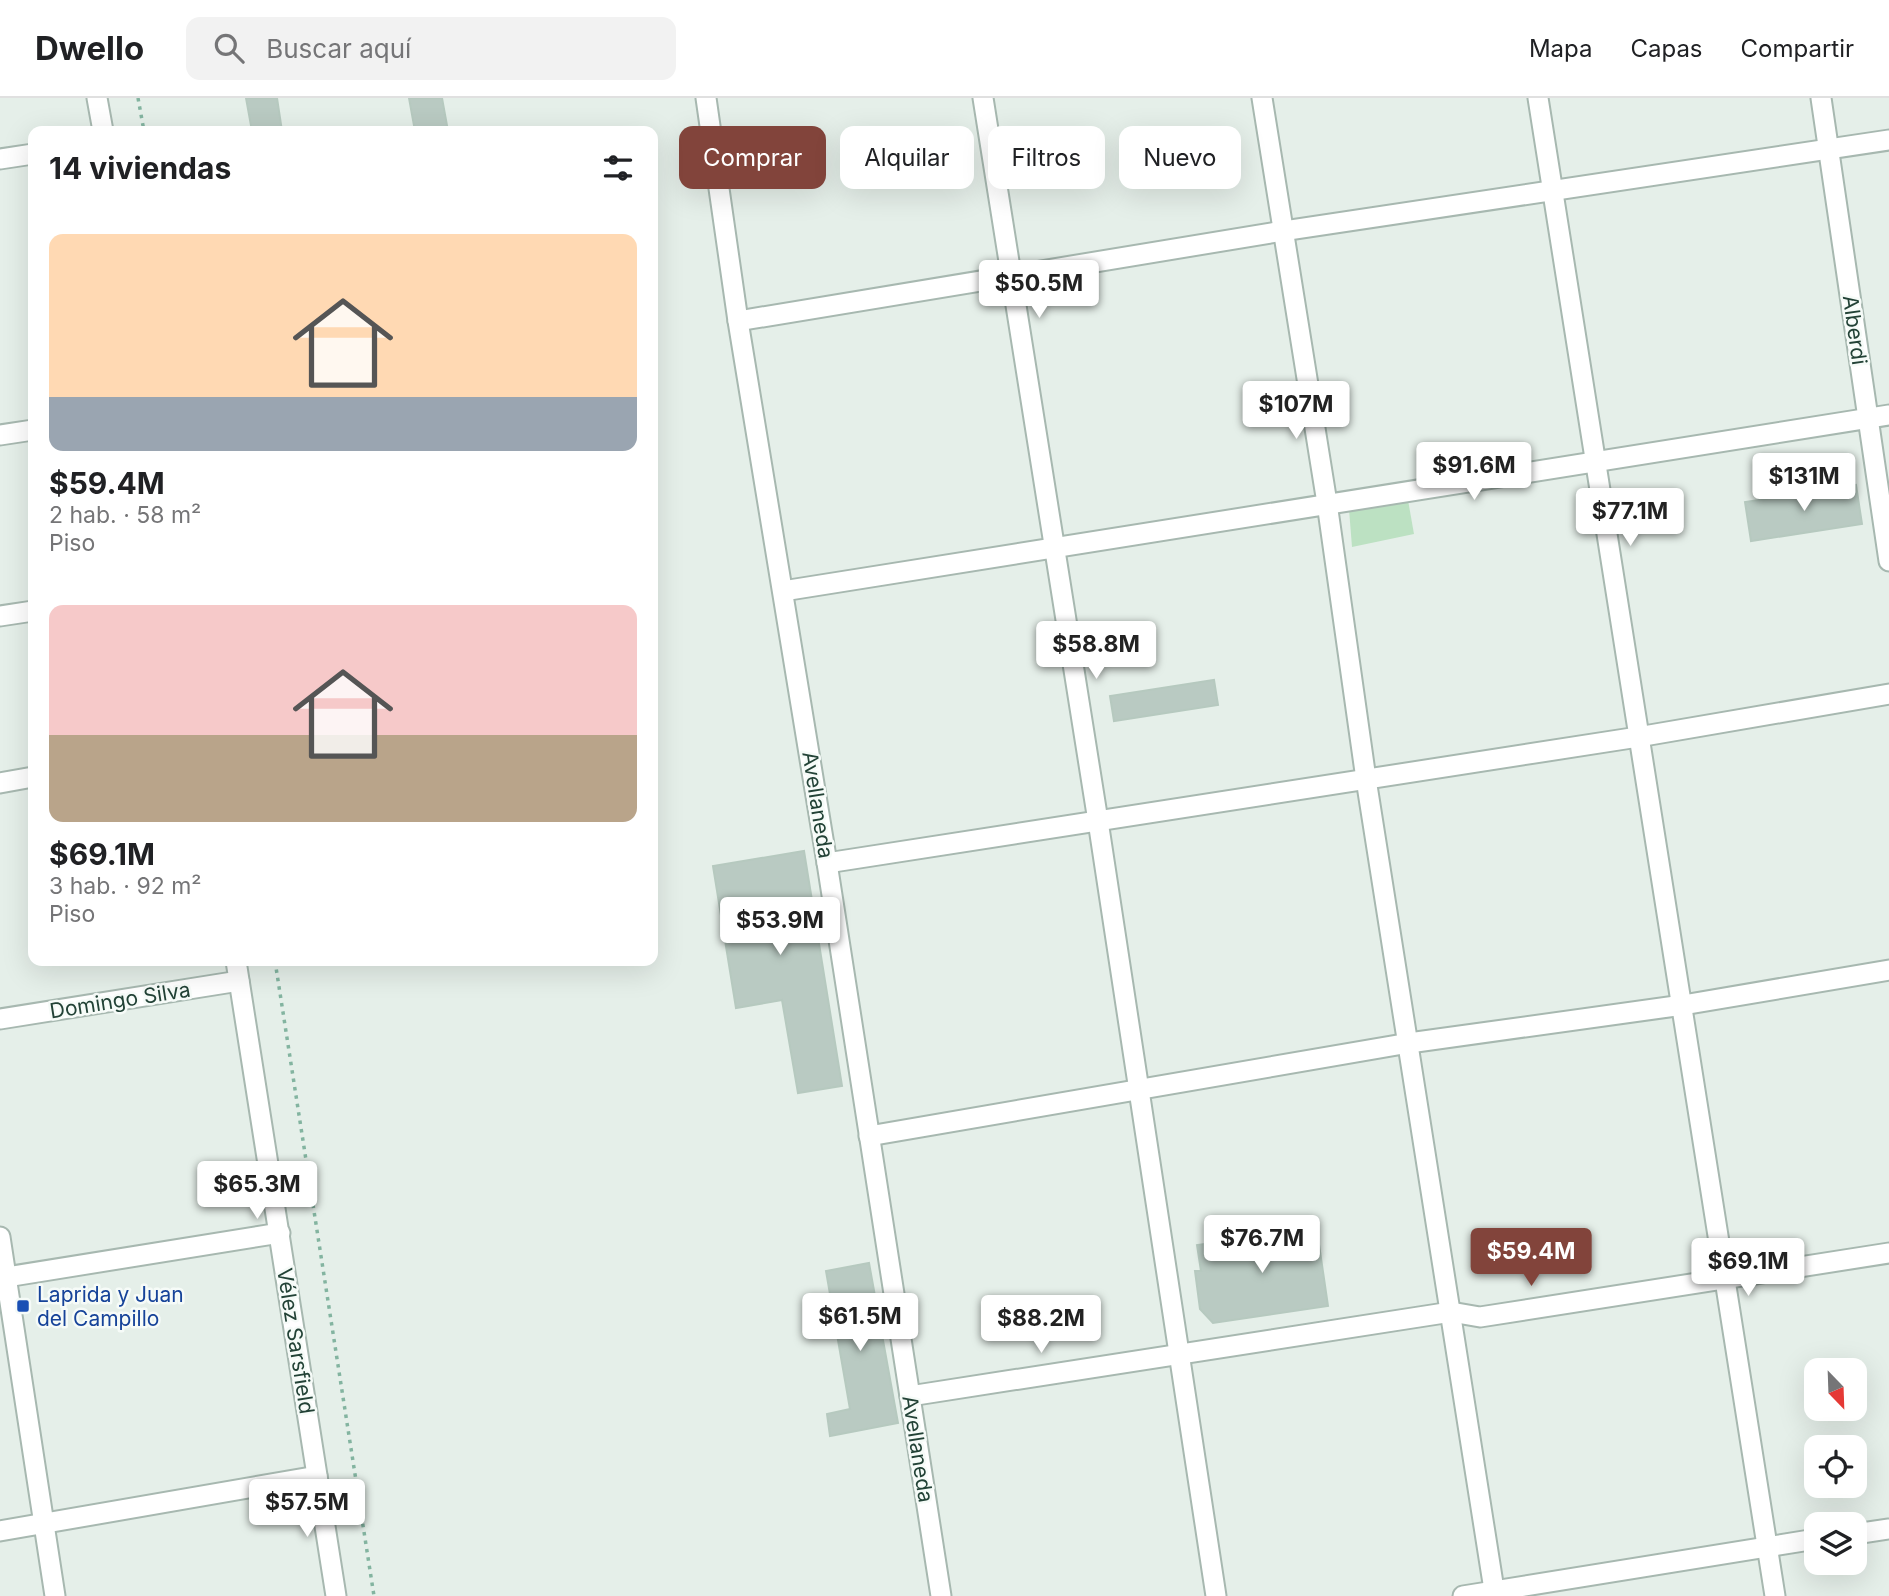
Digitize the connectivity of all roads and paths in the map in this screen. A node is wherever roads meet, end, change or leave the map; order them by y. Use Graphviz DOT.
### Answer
graph roads {
  1 [pos="97,98"];
  2 [pos="138,98"];
  3 [pos="706,98"];
  4 [pos="983,98"];
  5 [pos="1262,98"];
  6 [pos="1538,98"];
  7 [pos="1821,98"];
  8 [pos="102,126"];
  9 [pos="143,126"];
  10 [pos="1889,140"];
  11 [pos="1829,150"];
  12 [pos="28,155"];
  13 [pos="0,159"];
  14 [pos="1551,190"];
  15 [pos="1283,231"];
  16 [pos="1012,276"];
  17 [pos="738,321"];
  18 [pos="1889,415"];
  19 [pos="1868,419"];
  20 [pos="28,431"];
  21 [pos="0,435"];
  22 [pos="1597,463"];
  23 [pos="1326,503"];
  24 [pos="1053,548"];
  25 [pos="1889,561"];
  26 [pos="783,591"];
  27 [pos="28,612"];
  28 [pos="0,617"];
  29 [pos="1889,694"];
  30 [pos="1638,737"];
  31 [pos="28,779"];
  32 [pos="1366,779"];
  33 [pos="0,783"];
  34 [pos="1098,821"];
  35 [pos="827,863"];
  36 [pos="237,966"];
  37 [pos="276,966"];
  38 [pos="1889,970"];
  39 [pos="239,981"];
  40 [pos="1683,1005"];
  41 [pos="0,1019"];
  42 [pos="1409,1043"];
  43 [pos="1140,1091"];
  44 [pos="869,1136"];
  45 [pos="279,1233"];
  46 [pos="0,1237"];
  47 [pos="1889,1253"];
  48 [pos="1724,1276"];
  49 [pos="3,1278"];
  50 [pos="1451,1312"];
  51 [pos="1180,1352"];
  52 [pos="910,1396"];
  53 [pos="317,1476"];
  54 [pos="43,1524"];
  55 [pos="1889,1529"];
  56 [pos="0,1531"];
  57 [pos="1867,1532"];
  58 [pos="1804,1541"];
  59 [pos="1768,1546"];
  60 [pos="1495,1593"];
  61 [pos="55,1596"];
  62 [pos="336,1596"];
  63 [pos="374,1596"];
  64 [pos="940,1596"];
  65 [pos="1216,1596"];
  66 [pos="1463,1596"];
  67 [pos="1775,1596"];
  1 -- 8 [label="street"];
  2 -- 9 [label="path"];
  3 -- 17 [label="street, Avellaneda"];
  4 -- 16 [label="street"];
  5 -- 15 [label="street"];
  6 -- 14 [label="street"];
  7 -- 11 [label="street, Alberdi"];
  10 -- 11 [label="street"];
  11 -- 14 [label="street"];
  11 -- 19 [label="street, Alberdi"];
  12 -- 13 [label="street"];
  14 -- 15 [label="street"];
  14 -- 22 [label="street"];
  15 -- 16 [label="street"];
  15 -- 23 [label="street"];
  16 -- 17 [label="street"];
  16 -- 24 [label="street"];
  17 -- 26 [label="street, Avellaneda"];
  18 -- 19 [label="street"];
  19 -- 22 [label="street"];
  19 -- 25 [label="street, Alberdi"];
  20 -- 21 [label="street"];
  22 -- 23 [label="street"];
  22 -- 30 [label="street"];
  23 -- 24 [label="street"];
  23 -- 32 [label="street"];
  24 -- 26 [label="street"];
  24 -- 34 [label="street"];
  26 -- 35 [label="street, Avellaneda"];
  27 -- 28 [label="street"];
  29 -- 30 [label="street"];
  30 -- 32 [label="street"];
  30 -- 40 [label="street"];
  31 -- 33 [label="street"];
  32 -- 34 [label="street"];
  32 -- 42 [label="street"];
  34 -- 35 [label="street"];
  34 -- 43 [label="street"];
  35 -- 44 [label="street, Avellaneda"];
  36 -- 39 [label="street, Vélez Sarsfield"];
  37 -- 63 [label="path"];
  38 -- 40 [label="street"];
  39 -- 41 [label="street, Domingo Silva"];
  39 -- 45 [label="street, Vélez Sarsfield"];
  40 -- 42 [label="street"];
  40 -- 48 [label="street"];
  42 -- 43 [label="street"];
  42 -- 50 [label="street"];
  43 -- 44 [label="street"];
  43 -- 51 [label="street"];
  44 -- 52 [label="street, Avellaneda"];
  45 -- 49 [label="street"];
  45 -- 53 [label="street, Vélez Sarsfield"];
  46 -- 49 [label="street"];
  47 -- 48 [label="street"];
  48 -- 50 [label="street"];
  48 -- 59 [label="street"];
  49 -- 54 [label="street"];
  50 -- 51 [label="street"];
  50 -- 60 [label="street"];
  51 -- 52 [label="street"];
  51 -- 65 [label="street"];
  52 -- 64 [label="street, Avellaneda"];
  53 -- 54 [label="street"];
  53 -- 62 [label="street, Vélez Sarsfield"];
  54 -- 56 [label="street"];
  54 -- 61 [label="street"];
  55 -- 57 [label="street"];
  58 -- 59 [label="street"];
  59 -- 60 [label="street"];
  59 -- 67 [label="street"];
  60 -- 66 [label="street"];
}
